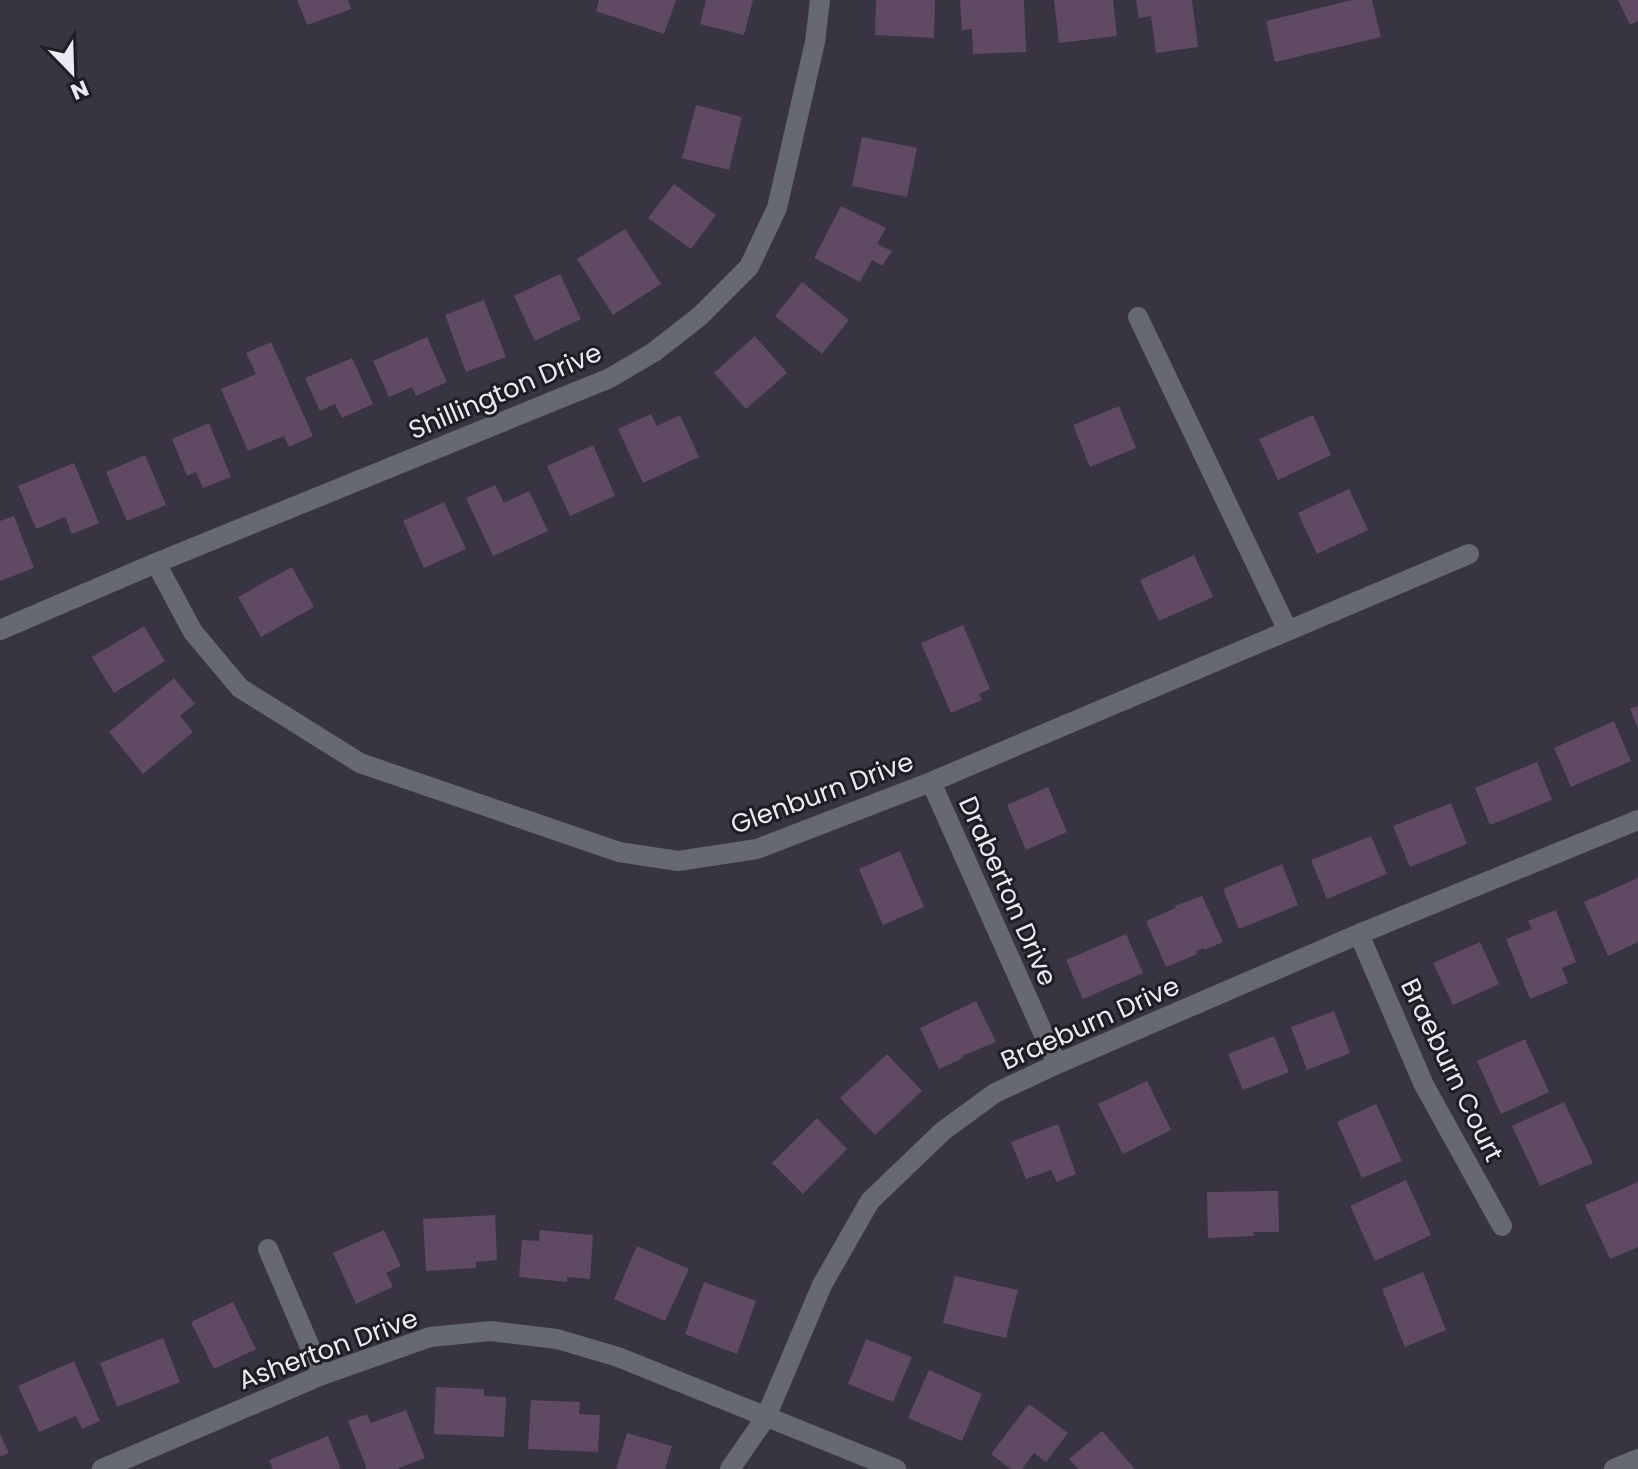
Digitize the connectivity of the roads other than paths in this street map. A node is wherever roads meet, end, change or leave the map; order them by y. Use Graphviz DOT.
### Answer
graph roads {
  1 [pos="820,0"];
  2 [pos="1138,317"];
  3 [pos="1469,554"];
  4 [pos="156,563"];
  5 [pos="0,630"];
  6 [pos="1288,631"];
  7 [pos="931,782"];
  8 [pos="1638,820"];
  9 [pos="1359,934"];
  10 [pos="1057,1064"];
  11 [pos="1502,1226"];
  12 [pos="268,1249"];
  13 [pos="322,1375"];
  14 [pos="766,1417"];
  15 [pos="1638,1459"];
  16 [pos="102,1469"];
  17 [pos="730,1469"];
  18 [pos="896,1469"];
  19 [pos="1614,1469"];
  1 -- 4 [label="street, Shillington Drive"];
  2 -- 6 [label="street"];
  3 -- 6 [label="street, Glenburn Drive"];
  4 -- 5 [label="street, Shillington Drive"];
  4 -- 7 [label="street, Glenburn Drive"];
  6 -- 7 [label="street, Glenburn Drive"];
  7 -- 10 [label="street, Draberton Drive"];
  8 -- 9 [label="street, Braeburn Drive"];
  9 -- 10 [label="street, Braeburn Drive"];
  9 -- 11 [label="street, Braeburn Court"];
  10 -- 14 [label="street, Braeburn Drive"];
  12 -- 13 [label="street"];
  13 -- 14 [label="street, Asherton Drive"];
  13 -- 16 [label="street, Asherton Drive"];
  14 -- 17 [label="street, Braeburn Drive"];
  14 -- 18 [label="street, Asherton Drive"];
  15 -- 19 [label="street"];
}
